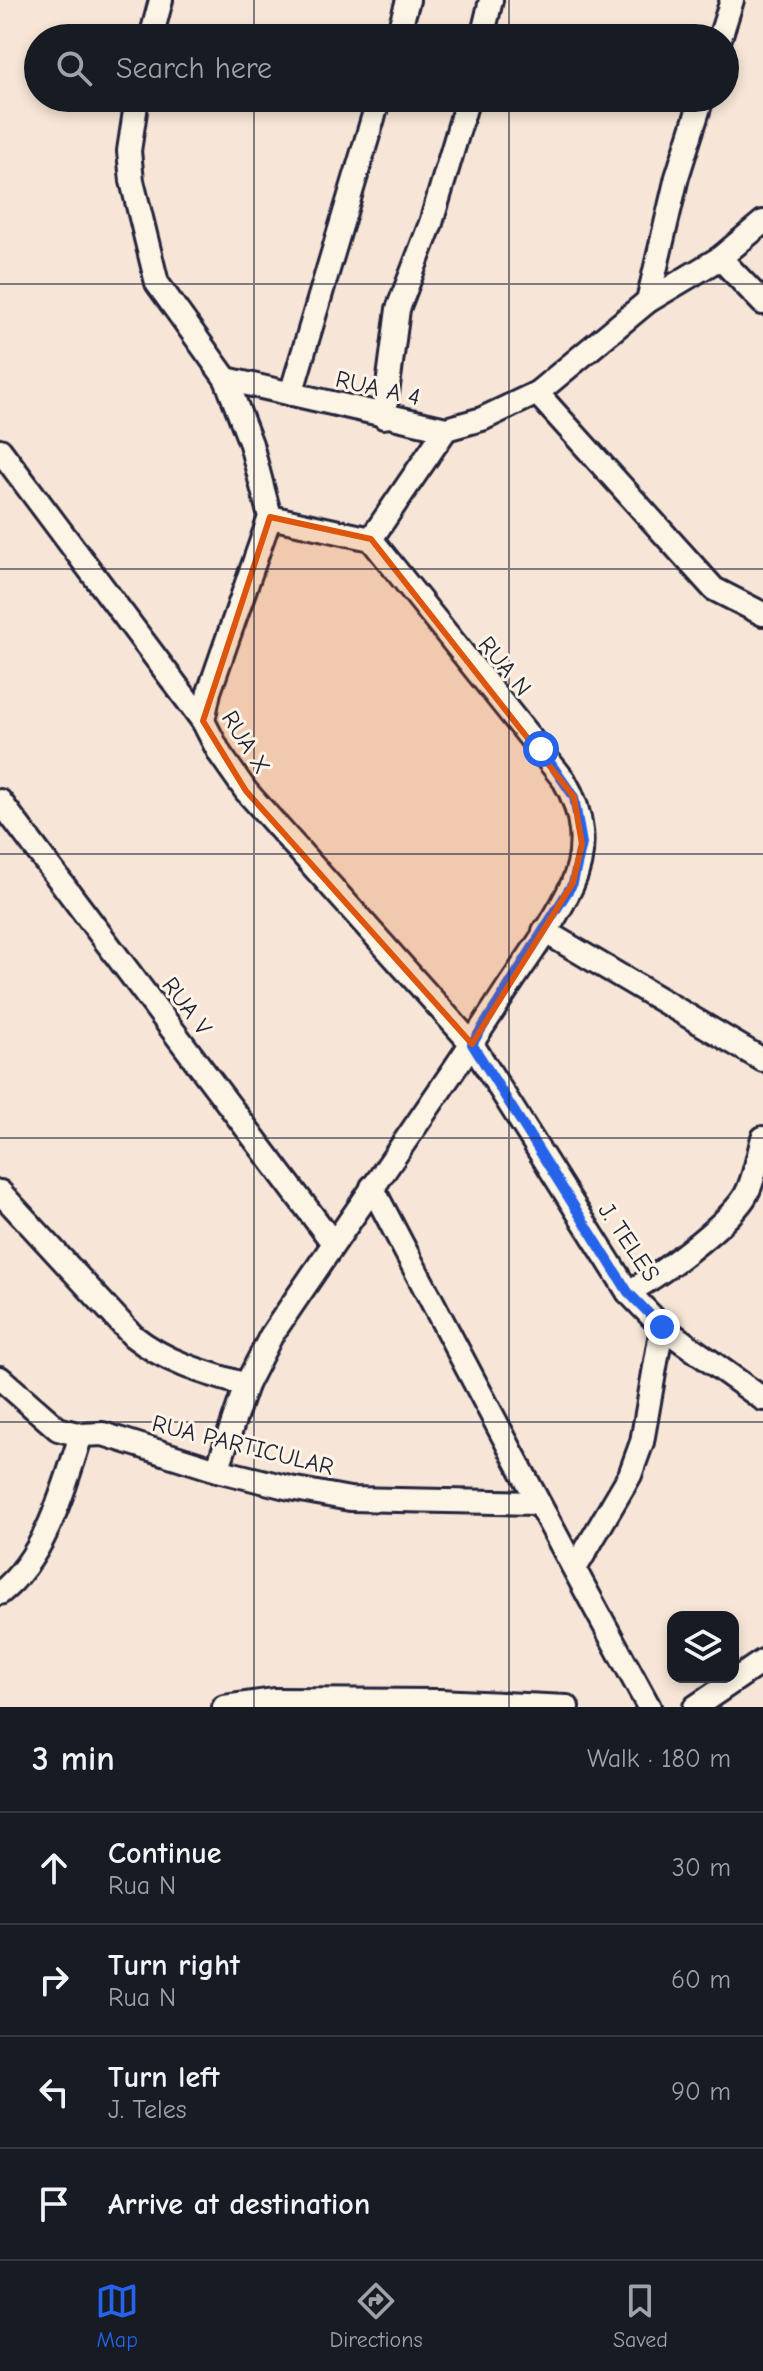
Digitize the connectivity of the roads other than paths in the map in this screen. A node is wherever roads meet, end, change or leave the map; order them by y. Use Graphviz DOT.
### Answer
graph roads {
  1 [pos="161,0"];
  2 [pos="408,0"];
  3 [pos="491,0"];
  4 [pos="732,0"];
  5 [pos="155,24"];
  6 [pos="401,24"];
  7 [pos="485,24"];
  8 [pos="724,24"];
  9 [pos="135,112"];
  10 [pos="375,112"];
  11 [pos="464,112"];
  12 [pos="698,112"];
  13 [pos="763,222"];
  14 [pos="720,258"];
  15 [pos="648,301"];
  16 [pos="763,303"];
  17 [pos="226,379"];
  18 [pos="537,393"];
  19 [pos="291,394"];
  20 [pos="384,417"];
  21 [pos="446,429"];
  22 [pos="0,450"];
  23 [pos="270,517"];
  24 [pos="371,539"];
  25 [pos="763,614"];
  26 [pos="203,721"];
  27 [pos="0,801"];
  28 [pos="544,931"];
  29 [pos="472,1044"];
  30 [pos="763,1060"];
  31 [pos="763,1138"];
  32 [pos="372,1187"];
  33 [pos="0,1192"];
  34 [pos="754,1202"];
  35 [pos="333,1243"];
  36 [pos="628,1292"];
  37 [pos="662,1327"];
  38 [pos="0,1378"];
  39 [pos="246,1385"];
  40 [pos="763,1399"];
  41 [pos="81,1435"];
  42 [pos="217,1470"];
  43 [pos="537,1503"];
  44 [pos="576,1567"];
  45 [pos="0,1593"];
  46 [pos="763,1661"];
  47 [pos="224,1707"];
  48 [pos="567,1707"];
  49 [pos="639,1707"];
  50 [pos="649,1707"];
  51 [pos="695,1707"];
  1 -- 5 [label="street"];
  2 -- 6 [label="street"];
  3 -- 7 [label="street"];
  4 -- 8 [label="street"];
  9 -- 17 [label="street"];
  10 -- 19 [label="street"];
  11 -- 20 [label="street"];
  12 -- 15 [label="street"];
  13 -- 14 [label="street, RUA A 4"];
  14 -- 15 [label="street, RUA A 4"];
  14 -- 16 [label="street"];
  15 -- 18 [label="street, RUA A 4"];
  17 -- 19 [label="street, RUA A 4"];
  17 -- 23 [label="street"];
  18 -- 21 [label="street, RUA A 4"];
  18 -- 25 [label="street"];
  19 -- 20 [label="street, RUA A 4"];
  20 -- 21 [label="street, RUA A 4"];
  21 -- 24 [label="street"];
  22 -- 26 [label="street, RUA X"];
  23 -- 24 [label="street"];
  23 -- 26 [label="street"];
  24 -- 28 [label="street, RUA N"];
  26 -- 29 [label="street, RUA X"];
  27 -- 35 [label="street, RUA V"];
  28 -- 29 [label="street, RUA N"];
  28 -- 30 [label="street"];
  29 -- 32 [label="street, RUA N"];
  29 -- 36 [label="street, J. TELES"];
  31 -- 34 [label="street"];
  32 -- 35 [label="street, RUA N"];
  32 -- 43 [label="street"];
  33 -- 39 [label="street"];
  34 -- 36 [label="street"];
  35 -- 39 [label="street, RUA N"];
  36 -- 37 [label="street, J. TELES"];
  37 -- 40 [label="street, J. TELES"];
  37 -- 44 [label="street"];
  38 -- 41 [label="street, RUA PARTICULAR"];
  39 -- 42 [label="street, RUA N"];
  41 -- 42 [label="street, RUA PARTICULAR"];
  41 -- 45 [label="street"];
  42 -- 43 [label="street, RUA PARTICULAR"];
  43 -- 44 [label="street"];
  44 -- 50 [label="street"];
  46 -- 51 [label="street"];
  47 -- 48 [label="street"];
  49 -- 50 [label="street"];
}
